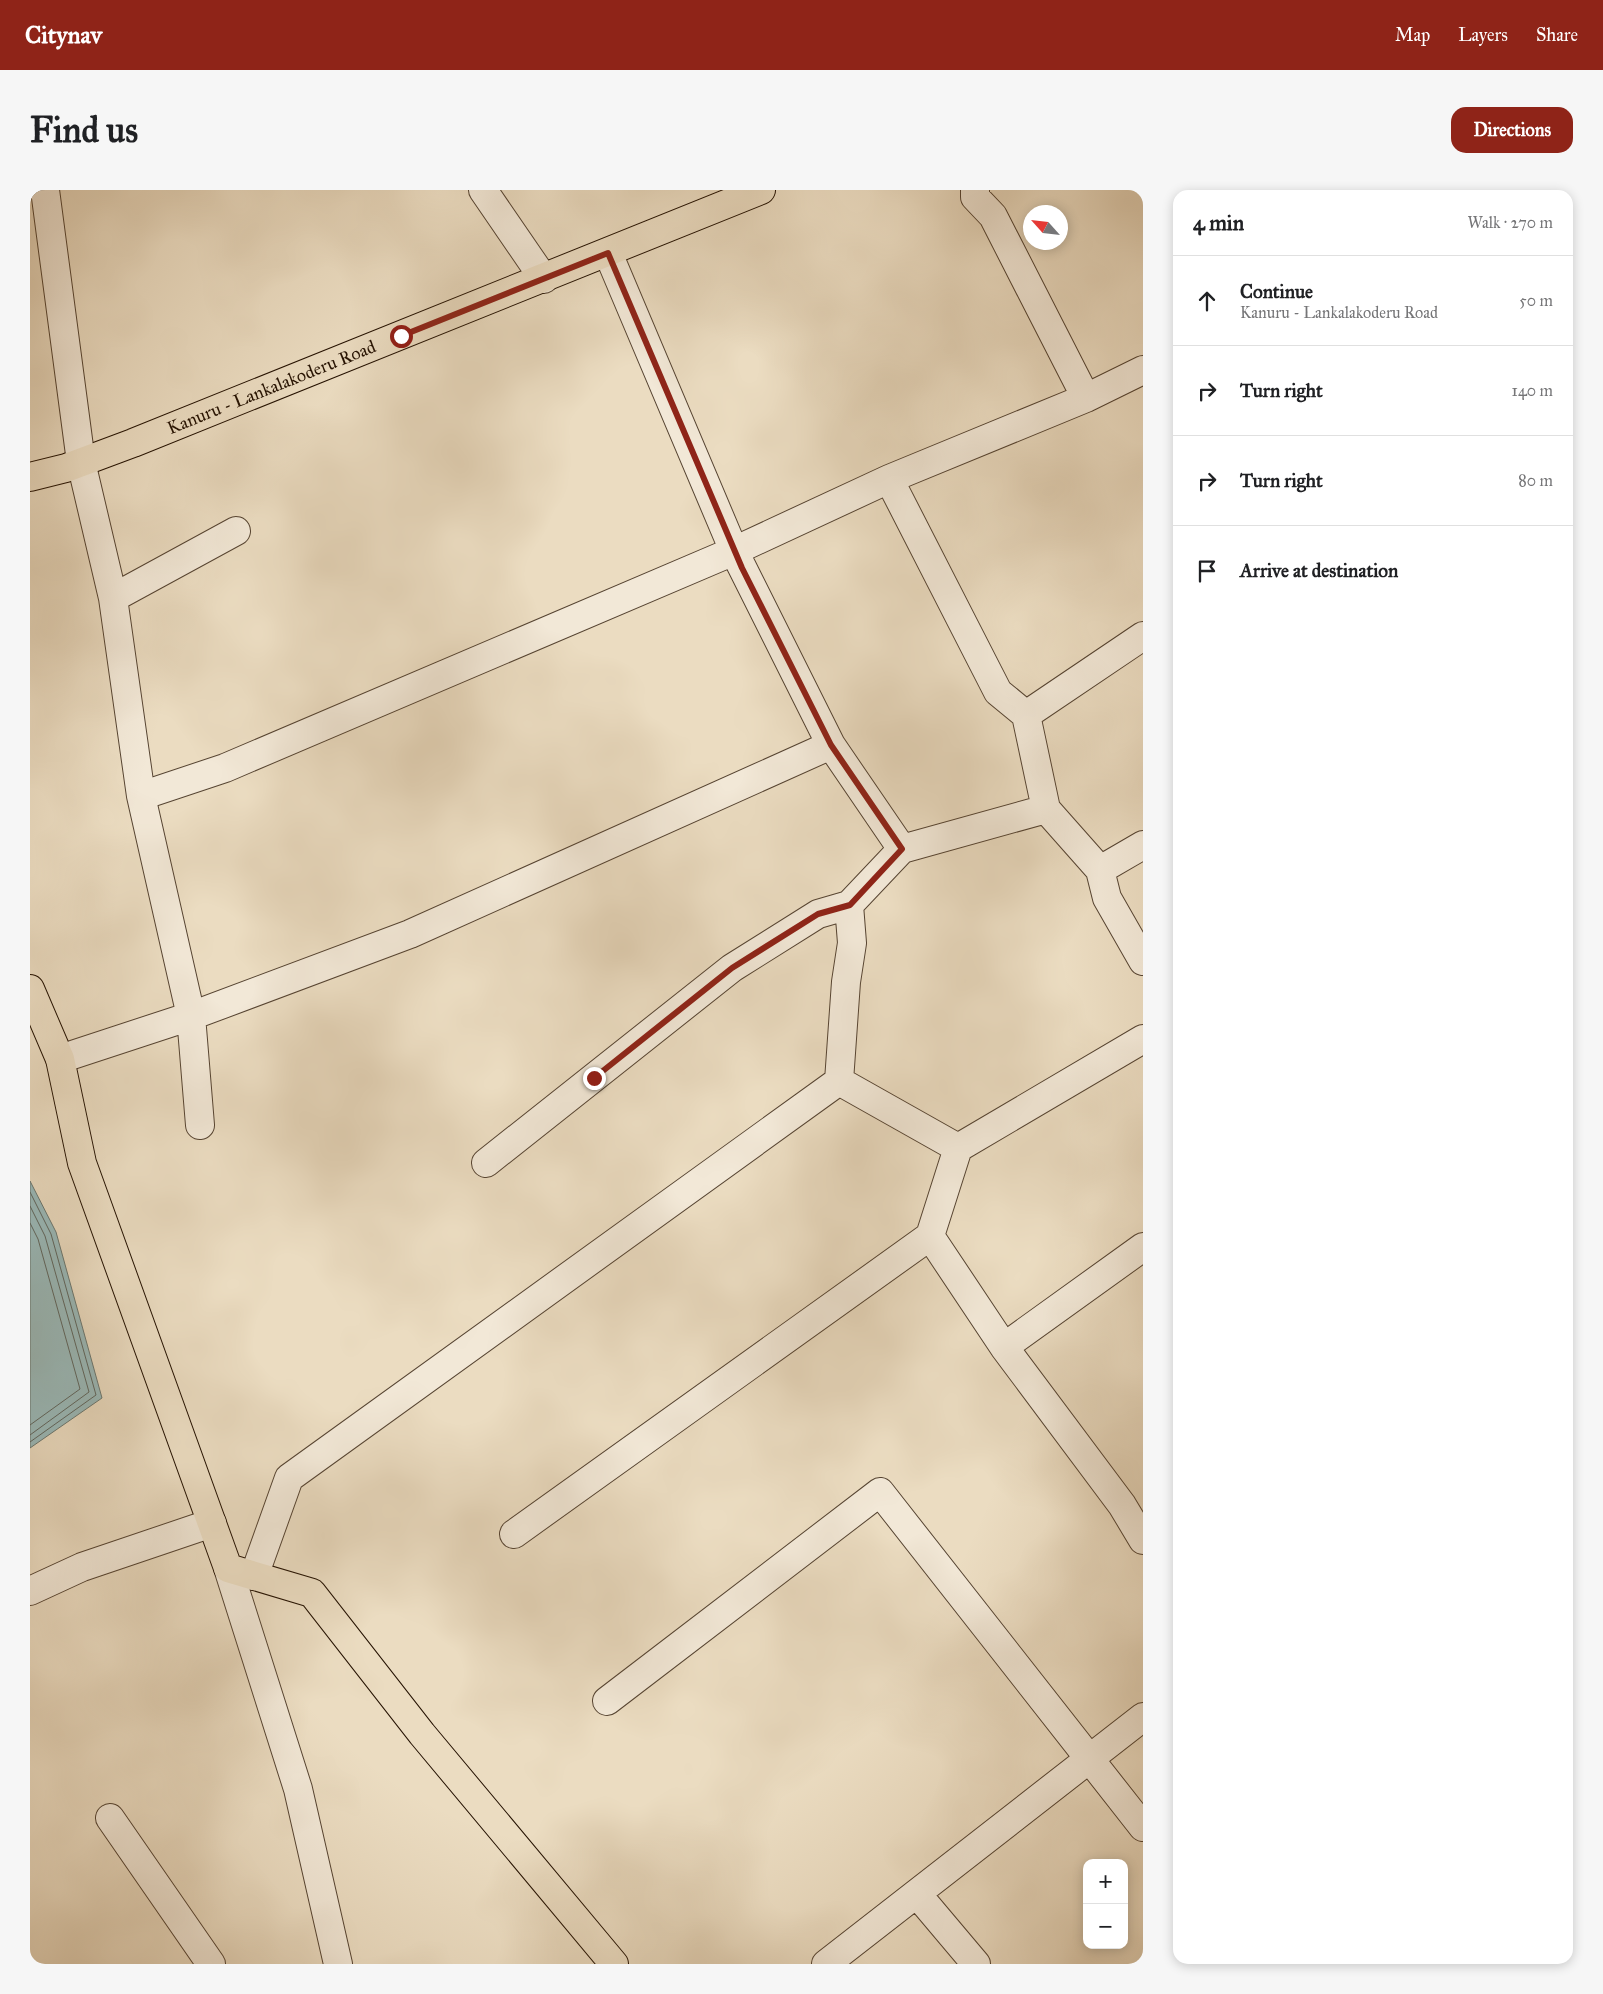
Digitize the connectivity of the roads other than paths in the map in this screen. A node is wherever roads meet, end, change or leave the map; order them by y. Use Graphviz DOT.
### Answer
graph roads {
  1 [pos="45,190"];
  2 [pos="483,190"];
  3 [pos="975,190"];
  4 [pos="746,193"];
  5 [pos="608,253"];
  6 [pos="544,278"];
  7 [pos="1143,370"];
  8 [pos="1086,398"];
  9 [pos="80,463"];
  10 [pos="30,476"];
  11 [pos="889,479"];
  12 [pos="236,531"];
  13 [pos="734,551"];
  14 [pos="113,598"];
  15 [pos="1143,636"];
  16 [pos="1026,715"];
  17 [pos="831,745"];
  18 [pos="141,796"];
  19 [pos="1046,808"];
  20 [pos="1143,845"];
  21 [pos="902,849"];
  22 [pos="1100,870"];
  23 [pos="850,905"];
  24 [pos="1143,961"];
  25 [pos="30,989"];
  26 [pos="191,1016"];
  27 [pos="1143,1039"];
  28 [pos="60,1059"];
  29 [pos="840,1081"];
  30 [pos="200,1125"];
  31 [pos="958,1148"];
  32 [pos="486,1163"];
  33 [pos="930,1236"];
  34 [pos="1143,1247"];
  35 [pos="1004,1347"];
  36 [pos="212,1523"];
  37 [pos="514,1534"];
  38 [pos="1143,1540"];
  39 [pos="228,1568"];
  40 [pos="254,1576"];
  41 [pos="30,1591"];
  42 [pos="607,1701"];
  43 [pos="1143,1717"];
  44 [pos="1090,1759"];
  45 [pos="110,1818"];
  46 [pos="1143,1827"];
  47 [pos="917,1894"];
  48 [pos="211,1964"];
  49 [pos="338,1964"];
  50 [pos="614,1964"];
  51 [pos="826,1964"];
  52 [pos="976,1964"];
  1 -- 9 [label="street"];
  2 -- 6 [label="street"];
  3 -- 8 [label="street"];
  4 -- 5 [label="main road, Kanuru - Lankalakoderu Road"];
  5 -- 6 [label="main road, Kanuru - Lankalakoderu Road"];
  5 -- 13 [label="street"];
  6 -- 9 [label="main road, Kanuru - Lankalakoderu Road"];
  7 -- 8 [label="street"];
  8 -- 11 [label="street"];
  9 -- 10 [label="main road, Kanuru - Lankalakoderu Road"];
  9 -- 14 [label="street"];
  11 -- 13 [label="street"];
  11 -- 16 [label="street"];
  12 -- 14 [label="street"];
  13 -- 17 [label="street"];
  13 -- 18 [label="street"];
  14 -- 18 [label="street"];
  15 -- 16 [label="street"];
  16 -- 19 [label="street"];
  17 -- 21 [label="street"];
  17 -- 26 [label="street"];
  18 -- 26 [label="street"];
  19 -- 21 [label="street"];
  19 -- 22 [label="street"];
  20 -- 22 [label="street"];
  21 -- 23 [label="street"];
  22 -- 24 [label="street"];
  23 -- 29 [label="street"];
  23 -- 32 [label="street"];
  25 -- 28 [label="main road"];
  26 -- 28 [label="street"];
  26 -- 30 [label="street"];
  27 -- 31 [label="street"];
  28 -- 36 [label="main road"];
  29 -- 31 [label="street"];
  29 -- 40 [label="street"];
  31 -- 33 [label="street"];
  33 -- 35 [label="street"];
  33 -- 37 [label="street"];
  34 -- 35 [label="street"];
  35 -- 38 [label="street"];
  36 -- 39 [label="main road"];
  36 -- 41 [label="street"];
  39 -- 40 [label="main road"];
  39 -- 49 [label="street"];
  40 -- 50 [label="main road"];
  42 -- 44 [label="street"];
  43 -- 44 [label="street"];
  44 -- 46 [label="street"];
  44 -- 47 [label="street"];
  45 -- 48 [label="street"];
  47 -- 51 [label="street"];
  47 -- 52 [label="street"];
}
